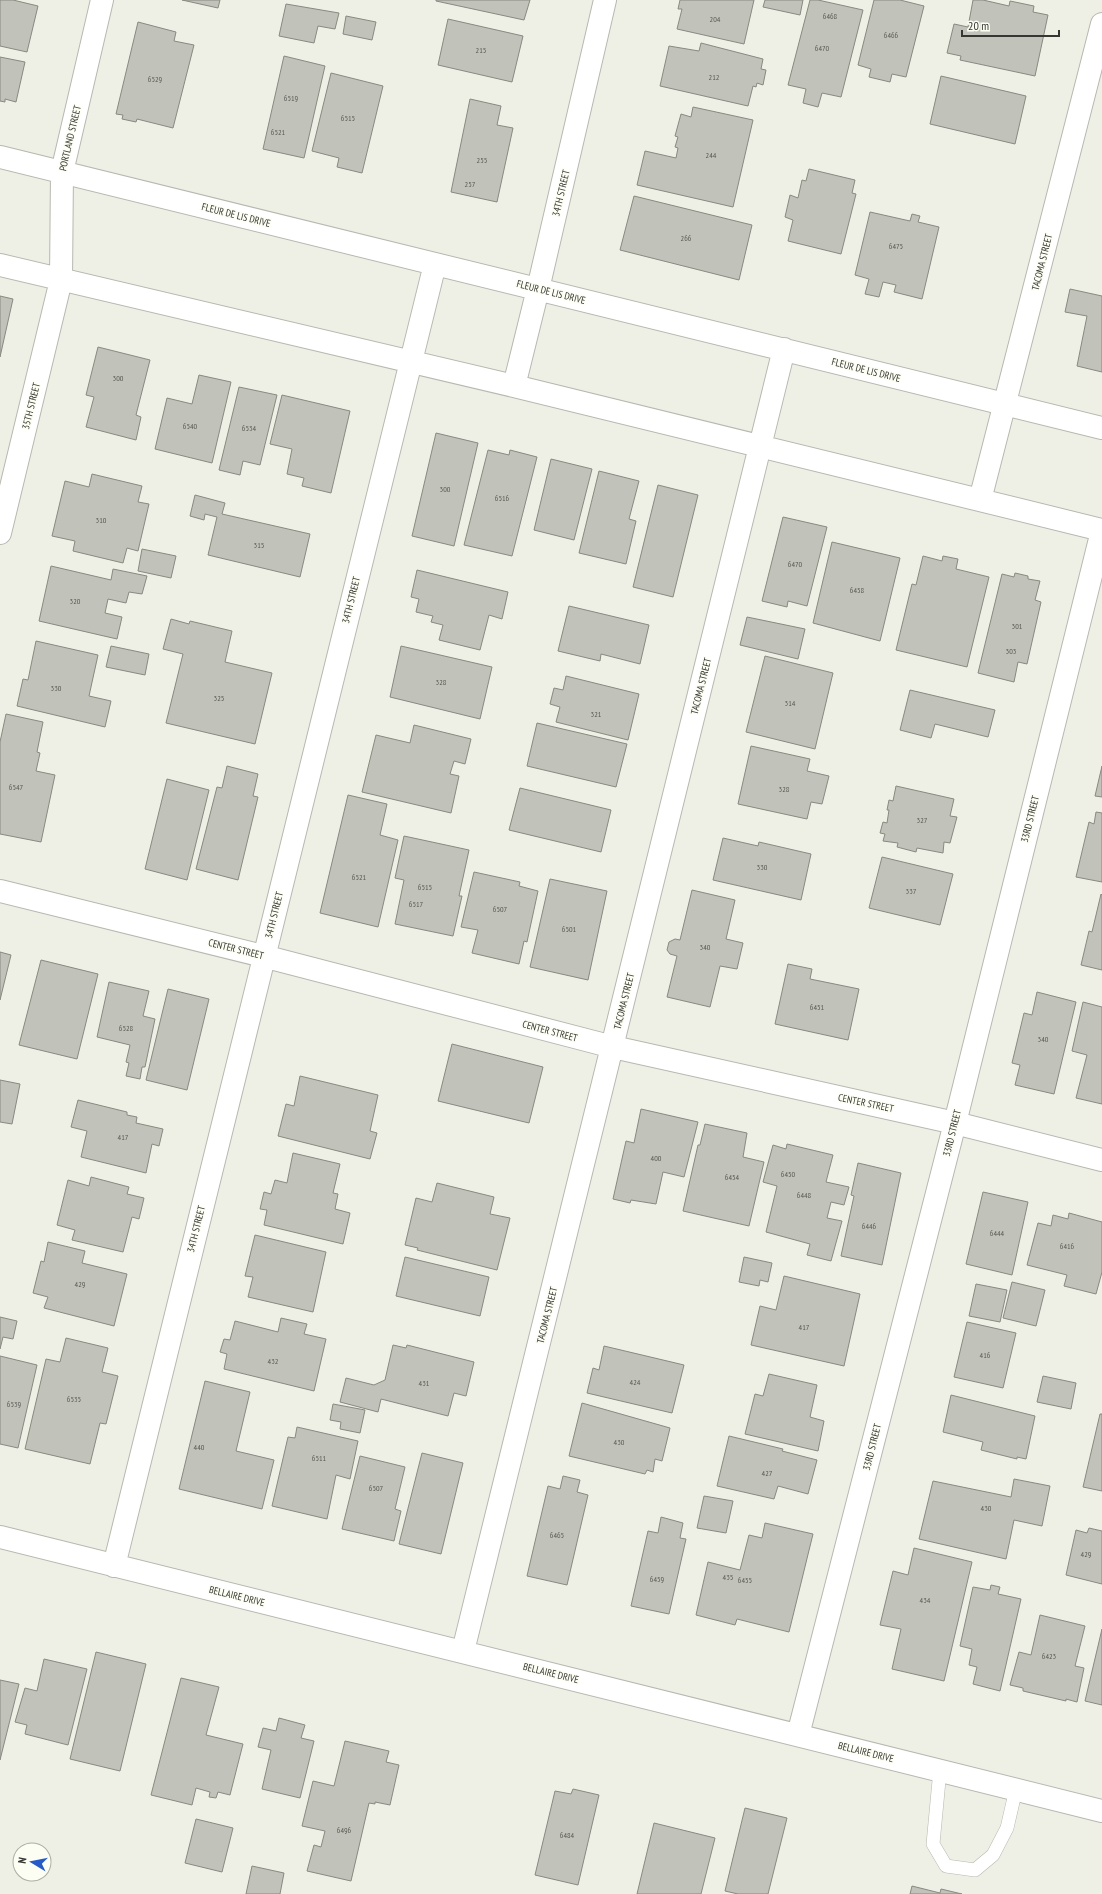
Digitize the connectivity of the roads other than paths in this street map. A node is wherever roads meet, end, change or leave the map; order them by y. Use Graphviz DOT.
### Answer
graph roads {
  1 [pos="102,0"];
  2 [pos="605,0"];
  3 [pos="1102,24"];
  4 [pos="0,157"];
  5 [pos="62,172"];
  6 [pos="435,264"];
  7 [pos="0,265"];
  8 [pos="61,280"];
  9 [pos="538,289"];
  10 [pos="784,349"];
  11 [pos="410,362"];
  12 [pos="514,386"];
  13 [pos="1005,404"];
  14 [pos="1102,428"];
  15 [pos="759,445"];
  16 [pos="980,500"];
  17 [pos="1102,530"];
  18 [pos="0,533"];
  19 [pos="0,891"];
  20 [pos="264,956"];
  21 [pos="613,1047"];
  22 [pos="955,1123"];
  23 [pos="1102,1160"];
  24 [pos="0,1537"];
  25 [pos="114,1566"];
  26 [pos="463,1651"];
  27 [pos="798,1735"];
  28 [pos="940,1770"];
  29 [pos="1016,1790"];
  30 [pos="1102,1811"];
  1 -- 5 [label="street, PORTLAND STREET"];
  2 -- 9 [label="street, 34TH STREET"];
  3 -- 13 [label="street, TACOMA STREET"];
  4 -- 5 [label="street, FLEUR DE LIS DRIVE"];
  5 -- 6 [label="street, FLEUR DE LIS DRIVE"];
  5 -- 8 [label="street, PORTLAND STREET"];
  6 -- 9 [label="street, FLEUR DE LIS DRIVE"];
  6 -- 11 [label="street, 34TH STREET"];
  7 -- 8 [label="street"];
  8 -- 11 [label="street"];
  8 -- 18 [label="street, 35TH STREET"];
  9 -- 10 [label="street, FLEUR DE LIS DRIVE"];
  9 -- 12 [label="street, 34TH STREET"];
  10 -- 13 [label="street, FLEUR DE LIS DRIVE"];
  10 -- 15 [label="street, TACOMA STREET"];
  11 -- 12 [label="street"];
  11 -- 20 [label="street, 34TH STREET"];
  12 -- 15 [label="street"];
  13 -- 14 [label="street, FLEUR DE LIS DRIVE"];
  13 -- 16 [label="street, TACOMA STREET"];
  15 -- 16 [label="street"];
  15 -- 21 [label="street, TACOMA STREET"];
  16 -- 17 [label="street"];
  17 -- 22 [label="street, 33RD STREET"];
  19 -- 20 [label="street, CENTER STREET"];
  20 -- 21 [label="street, CENTER STREET"];
  20 -- 25 [label="street, 34TH STREET"];
  21 -- 22 [label="street, CENTER STREET"];
  21 -- 26 [label="street, TACOMA STREET"];
  22 -- 23 [label="street, CENTER STREET"];
  22 -- 27 [label="street, 33RD STREET"];
  24 -- 25 [label="street, BELLAIRE DRIVE"];
  25 -- 26 [label="street, BELLAIRE DRIVE"];
  26 -- 27 [label="street, BELLAIRE DRIVE"];
  27 -- 28 [label="street, BELLAIRE DRIVE"];
  28 -- 29 [label="street, BELLAIRE DRIVE"];
  28 -- 29 [label="lane"];
  29 -- 30 [label="street, BELLAIRE DRIVE"];
}
